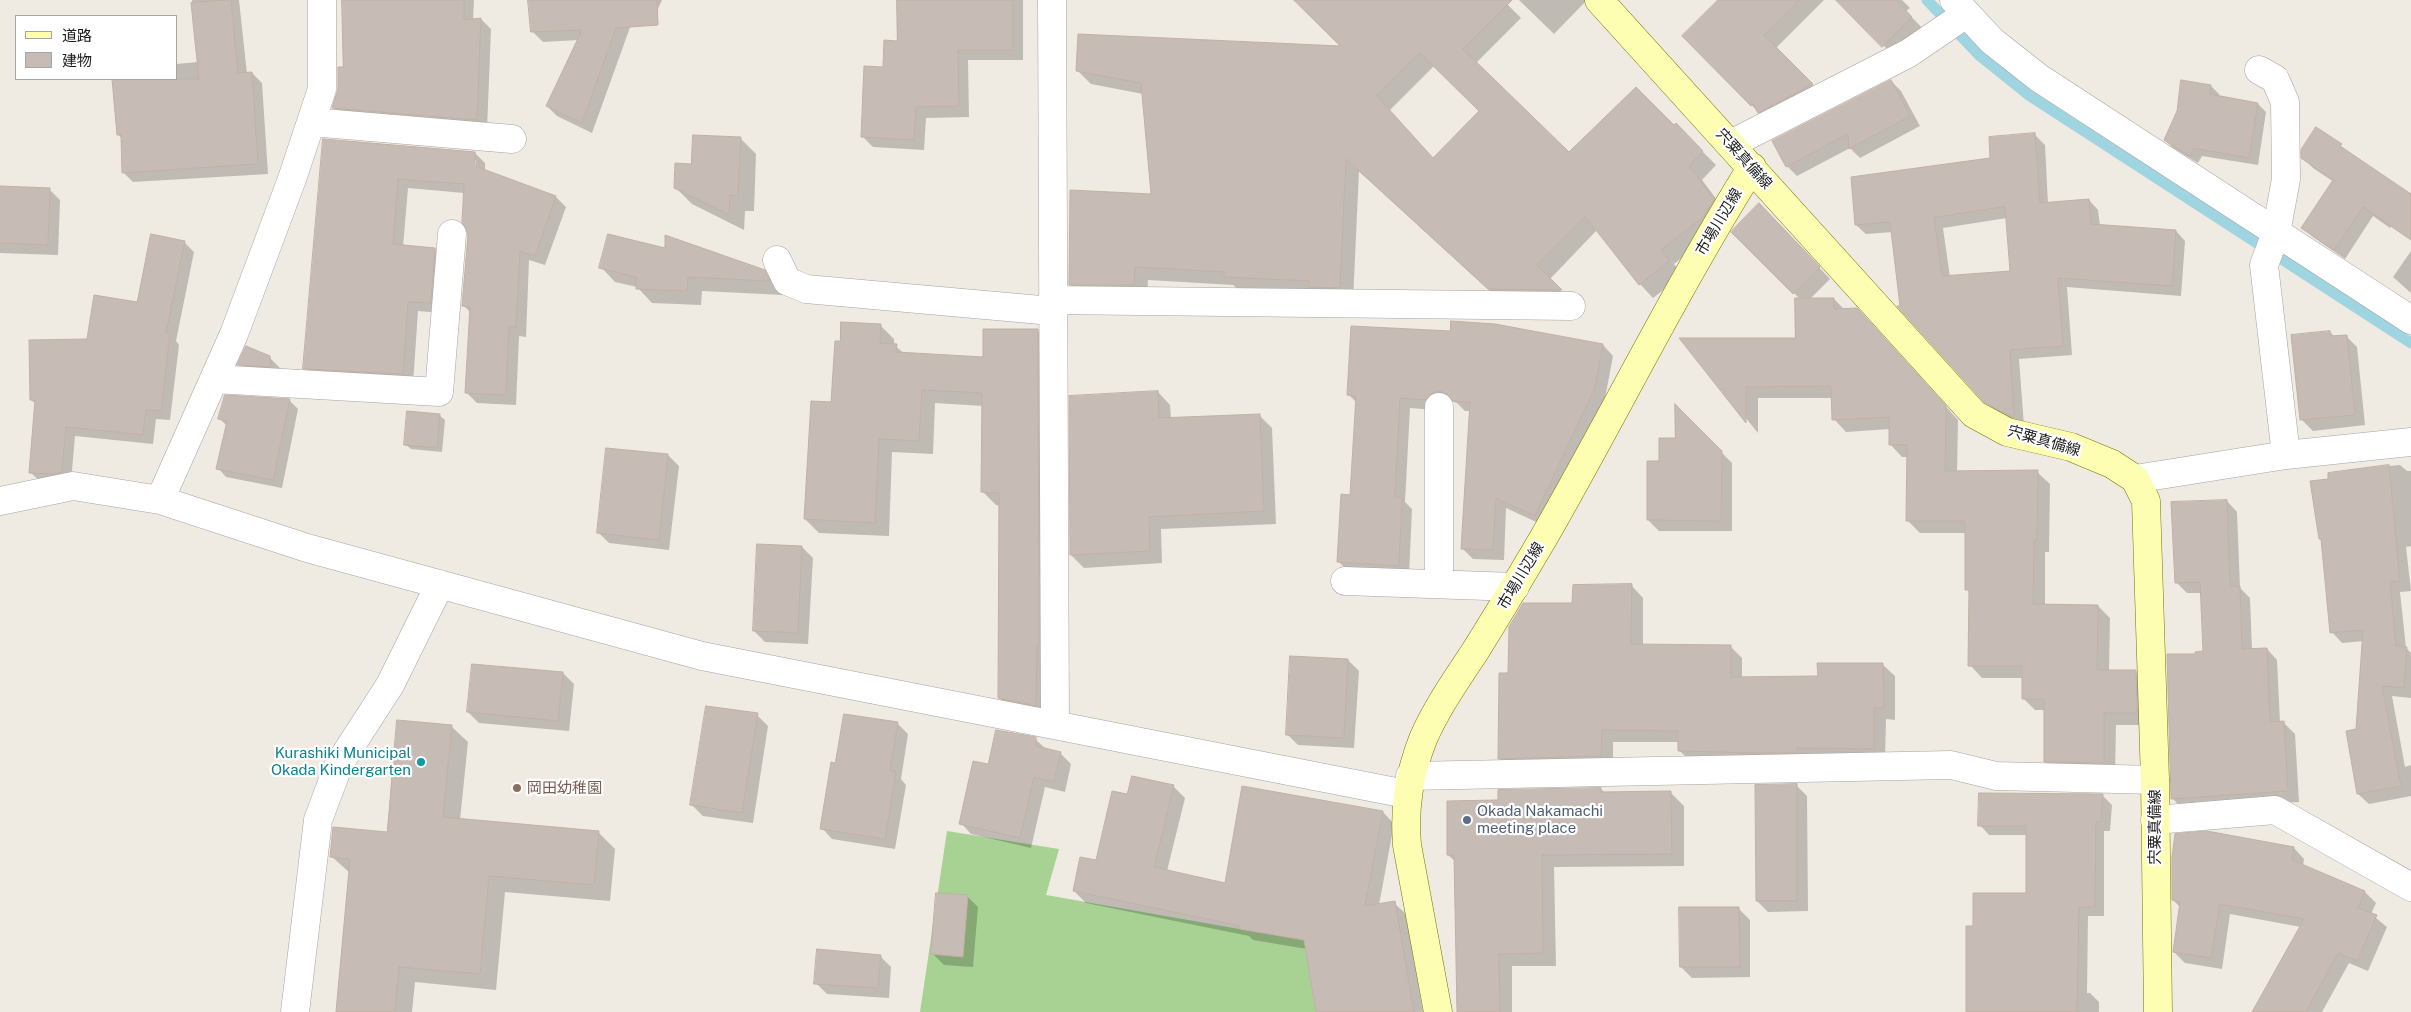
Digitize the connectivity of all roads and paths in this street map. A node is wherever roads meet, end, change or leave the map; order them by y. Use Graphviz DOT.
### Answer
graph roads {
  1 [pos="322,0"];
  2 [pos="1052,0"];
  3 [pos="1599,0"];
  4 [pos="1955,15"];
  5 [pos="2259,70"];
  6 [pos="311,122"];
  7 [pos="512,138"];
  8 [pos="1731,144"];
  9 [pos="1752,168"];
  10 [pos="452,234"];
  11 [pos="2271,246"];
  12 [pos="777,260"];
  13 [pos="1052,305"];
  14 [pos="1571,306"];
  15 [pos="2411,320"];
  16 [pos="214,379"];
  17 [pos="1439,407"];
  18 [pos="2411,442"];
  19 [pos="2286,454"];
  20 [pos="2135,479"];
  21 [pos="160,500"];
  22 [pos="0,501"];
  23 [pos="1345,581"];
  24 [pos="440,584"];
  25 [pos="1439,584"];
  26 [pos="1515,587"];
  27 [pos="1056,724"];
  28 [pos="2155,780"];
  29 [pos="1409,785"];
  30 [pos="2155,820"];
  31 [pos="2411,887"];
  32 [pos="294,1012"];
  33 [pos="1438,1012"];
  34 [pos="2158,1012"];
  1 -- 6 [label="street"];
  2 -- 13 [label="street"];
  3 -- 8 [label="main road, 宍粟真備線"];
  4 -- 8 [label="street"];
  4 -- 11 [label="street"];
  5 -- 11 [label="street"];
  6 -- 7 [label="street"];
  6 -- 16 [label="street"];
  8 -- 9 [label="main road, 宍粟真備線"];
  9 -- 20 [label="main road, 宍粟真備線"];
  9 -- 26 [label="main road, 市場川辺線"];
  10 -- 16 [label="street"];
  11 -- 15 [label="street"];
  11 -- 19 [label="street"];
  12 -- 13 [label="street"];
  13 -- 14 [label="street"];
  13 -- 27 [label="street"];
  16 -- 21 [label="street"];
  17 -- 25 [label="street"];
  18 -- 19 [label="street"];
  19 -- 20 [label="street"];
  20 -- 28 [label="main road, 宍粟真備線"];
  21 -- 22 [label="street"];
  21 -- 24 [label="street"];
  23 -- 25 [label="street"];
  24 -- 27 [label="street"];
  24 -- 32 [label="street"];
  25 -- 26 [label="street"];
  26 -- 29 [label="main road, 市場川辺線"];
  27 -- 29 [label="street"];
  28 -- 29 [label="street"];
  28 -- 30 [label="main road, 宍粟真備線"];
  29 -- 33 [label="main road, 市場川辺線"];
  30 -- 31 [label="street"];
  30 -- 34 [label="main road, 宍粟真備線"];
}
